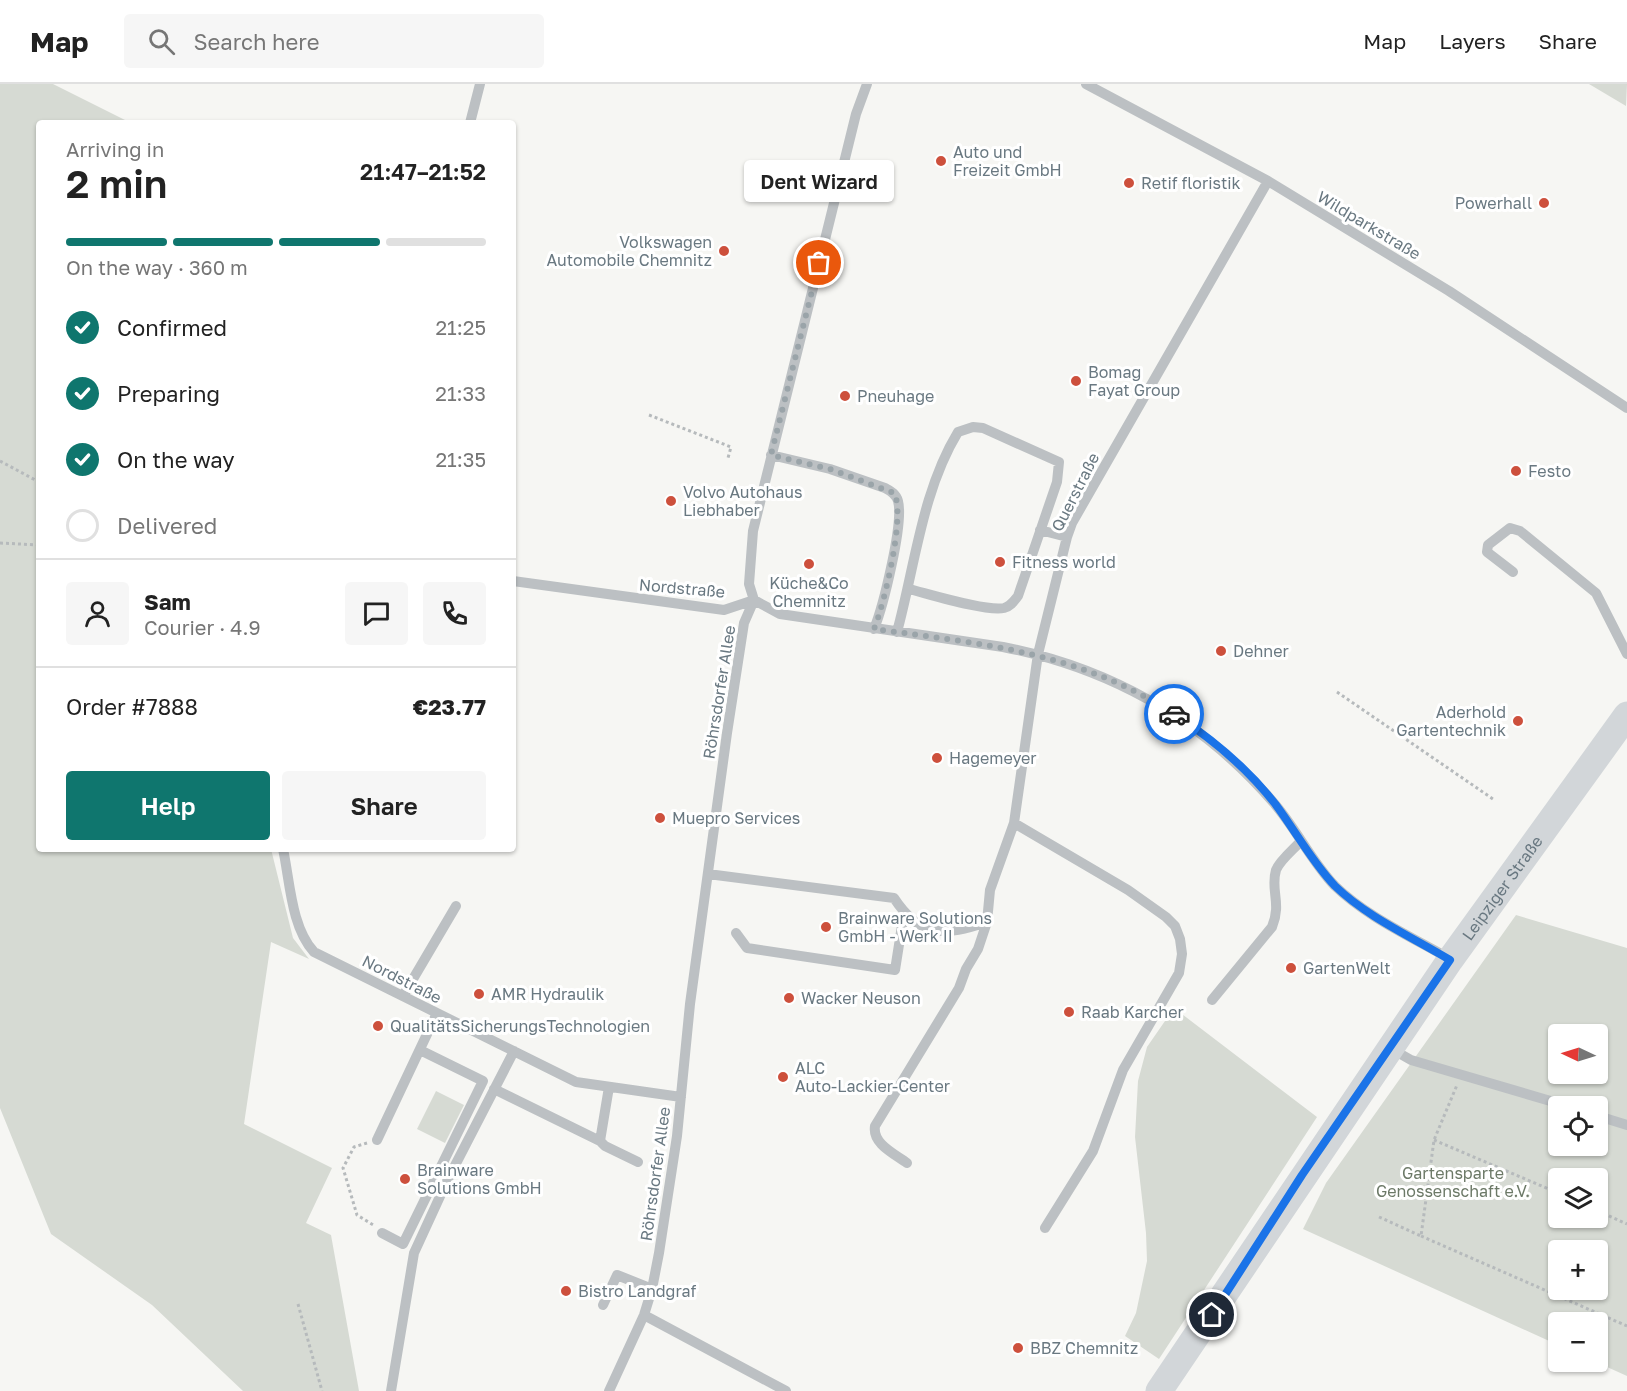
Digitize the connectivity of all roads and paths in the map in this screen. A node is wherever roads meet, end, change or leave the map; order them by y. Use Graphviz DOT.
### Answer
graph roads {
  1 [pos="480,84"];
  2 [pos="867,84"];
  3 [pos="1086,84"];
  4 [pos="471,120"];
  5 [pos="1268,181"];
  6 [pos="1627,408"];
  7 [pos="649,416"];
  8 [pos="771,455"];
  9 [pos="729,458"];
  10 [pos="0,460"];
  11 [pos="36,480"];
  12 [pos="1040,530"];
  13 [pos="1067,537"];
  14 [pos="0,543"];
  15 [pos="36,545"];
  16 [pos="1513,572"];
  17 [pos="516,581"];
  18 [pos="909,589"];
  19 [pos="754,600"];
  20 [pos="874,629"];
  21 [pos="897,632"];
  22 [pos="1038,654"];
  23 [pos="1627,654"];
  24 [pos="1337,692"];
  25 [pos="1627,715"];
  26 [pos="1492,799"];
  27 [pos="1014,823"];
  28 [pos="1301,841"];
  29 [pos="284,852"];
  30 [pos="708,874"];
  31 [pos="456,906"];
  32 [pos="904,913"];
  33 [pos="987,922"];
  34 [pos="736,933"];
  35 [pos="1450,960"];
  36 [pos="403,996"];
  37 [pos="1212,1000"];
  38 [pos="437,1013"];
  39 [pos="1390,1048"];
  40 [pos="420,1050"];
  41 [pos="514,1051"];
  42 [pos="1461,1075"];
  43 [pos="609,1087"];
  44 [pos="494,1089"];
  45 [pos="681,1097"];
  46 [pos="1548,1100"];
  47 [pos="1608,1119"];
  48 [pos="1627,1125"];
  49 [pos="377,1140"];
  50 [pos="1434,1140"];
  51 [pos="600,1141"];
  52 [pos="638,1162"];
  53 [pos="907,1163"];
  54 [pos="1548,1189"];
  55 [pos="1608,1215"];
  56 [pos="1379,1217"];
  57 [pos="1627,1224"];
  58 [pos="1045,1228"];
  59 [pos="382,1233"];
  60 [pos="1421,1236"];
  61 [pos="652,1289"];
  62 [pos="298,1304"];
  63 [pos="603,1305"];
  64 [pos="644,1315"];
  65 [pos="1627,1326"];
  66 [pos="322,1391"];
  67 [pos="391,1391"];
  68 [pos="609,1391"];
  69 [pos="786,1391"];
  70 [pos="1159,1391"];
  1 -- 4 [label="street"];
  2 -- 8 [label="street"];
  3 -- 5 [label="street, Wildparkstraße"];
  5 -- 6 [label="street, Wildparkstraße"];
  5 -- 13 [label="street, Querstraße"];
  7 -- 9 [label="path"];
  8 -- 19 [label="street"];
  8 -- 20 [label="street"];
  10 -- 11 [label="path"];
  12 -- 13 [label="street"];
  12 -- 18 [label="street"];
  12 -- 18 [label="street"];
  13 -- 22 [label="street, Querstraße"];
  14 -- 15 [label="path"];
  16 -- 23 [label="street"];
  17 -- 19 [label="street, Nordstraße"];
  18 -- 21 [label="street"];
  19 -- 20 [label="street"];
  19 -- 30 [label="street, Röhrsdorfer Allee"];
  20 -- 21 [label="street"];
  21 -- 22 [label="street"];
  22 -- 27 [label="street, Querstraße"];
  22 -- 28 [label="street"];
  24 -- 26 [label="path"];
  25 -- 35 [label="main road, Leipziger Straße"];
  27 -- 33 [label="street, Querstraße"];
  27 -- 58 [label="street"];
  28 -- 35 [label="street"];
  28 -- 37 [label="street"];
  29 -- 36 [label="street, Nordstraße"];
  30 -- 32 [label="street"];
  30 -- 45 [label="street, Röhrsdorfer Allee"];
  31 -- 36 [label="street"];
  32 -- 33 [label="street"];
  32 -- 34 [label="street"];
  33 -- 53 [label="street, Querstraße"];
  35 -- 39 [label="main road, Leipziger Straße"];
  36 -- 38 [label="street, Nordstraße"];
  38 -- 40 [label="street"];
  38 -- 41 [label="street, Nordstraße"];
  39 -- 42 [label="street"];
  39 -- 70 [label="main road, Leipziger Straße"];
  40 -- 49 [label="street"];
  40 -- 59 [label="street"];
  41 -- 43 [label="street, Nordstraße"];
  41 -- 44 [label="street"];
  42 -- 46 [label="street"];
  42 -- 50 [label="path"];
  43 -- 45 [label="street, Nordstraße"];
  43 -- 51 [label="street"];
  44 -- 51 [label="street"];
  44 -- 67 [label="street"];
  45 -- 61 [label="street, Röhrsdorfer Allee"];
  47 -- 48 [label="street"];
  49 -- 59 [label="path"];
  50 -- 54 [label="path"];
  50 -- 60 [label="path"];
  51 -- 52 [label="street"];
  55 -- 57 [label="path"];
  56 -- 60 [label="path"];
  60 -- 65 [label="path"];
  61 -- 63 [label="street"];
  61 -- 64 [label="street, Röhrsdorfer Allee"];
  62 -- 66 [label="path"];
  64 -- 68 [label="street, Röhrsdorfer Allee"];
  64 -- 69 [label="street"];
}
